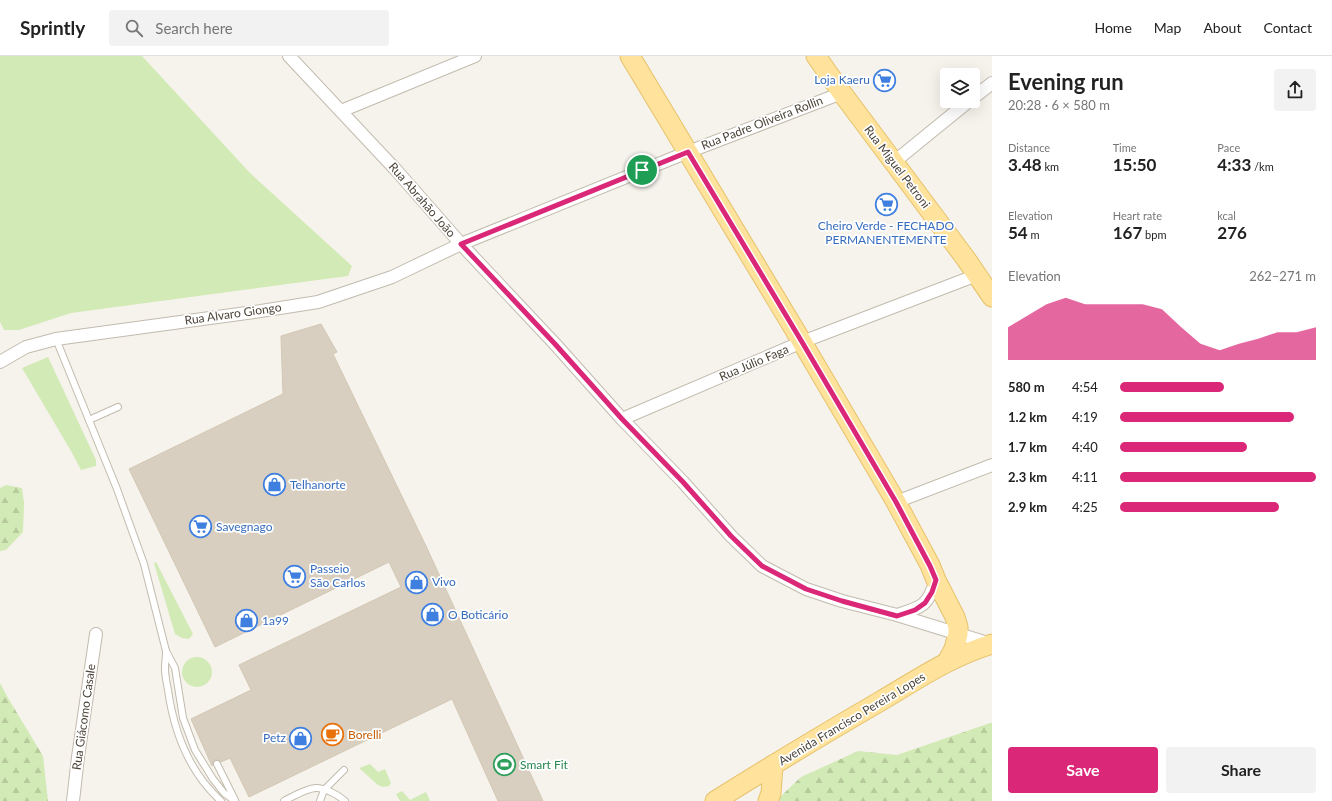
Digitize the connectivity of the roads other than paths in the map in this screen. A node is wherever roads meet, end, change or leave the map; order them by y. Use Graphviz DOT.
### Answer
graph roads {
  1 [pos="289,56"];
  2 [pos="475,56"];
  3 [pos="630,56"];
  4 [pos="816,56"];
  5 [pos="992,83"];
  6 [pos="980,92"];
  7 [pos="842,93"];
  8 [pos="960,108"];
  9 [pos="341,111"];
  10 [pos="688,152"];
  11 [pos="894,162"];
  12 [pos="461,244"];
  13 [pos="987,287"];
  14 [pos="56,339"];
  15 [pos="802,342"];
  16 [pos="0,362"];
  17 [pos="118,407"];
  18 [pos="622,419"];
  19 [pos="88,420"];
  20 [pos="992,465"];
  21 [pos="896,502"];
  22 [pos="936,580"];
  23 [pos="897,616"];
  24 [pos="96,634"];
  25 [pos="958,634"];
  26 [pos="992,644"];
  27 [pos="166,651"];
  28 [pos="947,662"];
  29 [pos="217,764"];
  30 [pos="773,765"];
  31 [pos="344,770"];
  32 [pos="324,790"];
  33 [pos="73,801"];
  34 [pos="221,801"];
  35 [pos="235,801"];
  36 [pos="284,801"];
  37 [pos="320,801"];
  38 [pos="345,801"];
  39 [pos="715,801"];
  40 [pos="768,801"];
  1 -- 9 [label="street, Rua Abrahão João"];
  2 -- 9 [label="street"];
  3 -- 10 [label="main road"];
  4 -- 7 [label="main road, Rua Miguel Petroni"];
  5 -- 6 [label="street"];
  7 -- 10 [label="street, Rua Padre Oliveira Rollin"];
  7 -- 11 [label="main road, Rua Miguel Petroni"];
  8 -- 11 [label="street"];
  9 -- 12 [label="street, Rua Abrahão João"];
  10 -- 12 [label="street, Rua Padre Oliveira Rollin"];
  10 -- 15 [label="main road"];
  11 -- 13 [label="main road, Rua Miguel Petroni"];
  12 -- 14 [label="street, Rua Alvaro Giongo"];
  12 -- 18 [label="street, Rua Abrahão João"];
  13 -- 15 [label="street, Rua Júlio Faga"];
  14 -- 16 [label="street, Rua Alvaro Giongo"];
  14 -- 19 [label="lane"];
  15 -- 18 [label="street, Rua Júlio Faga"];
  15 -- 21 [label="main road"];
  17 -- 19 [label="lane"];
  18 -- 23 [label="street, Rua Abrahão João"];
  19 -- 27 [label="lane"];
  20 -- 21 [label="street"];
  21 -- 22 [label="main road"];
  22 -- 23 [label="street"];
  22 -- 25 [label="main road"];
  23 -- 25 [label="street, Rua Abrahão João"];
  24 -- 33 [label="street, Rua Giácomo Casale"];
  25 -- 26 [label="street, Rua Abrahão João"];
  25 -- 28 [label="main road"];
  26 -- 28 [label="main road, Avenida Francisco Pereira Lopes"];
  27 -- 34 [label="lane"];
  27 -- 35 [label="lane"];
  28 -- 30 [label="main road, Avenida Francisco Pereira Lopes"];
  29 -- 35 [label="lane"];
  30 -- 39 [label="main road, Avenida Francisco Pereira Lopes"];
  30 -- 40 [label="main road"];
  31 -- 32 [label="lane"];
  32 -- 36 [label="lane"];
  32 -- 37 [label="lane"];
  32 -- 38 [label="lane"];
}
